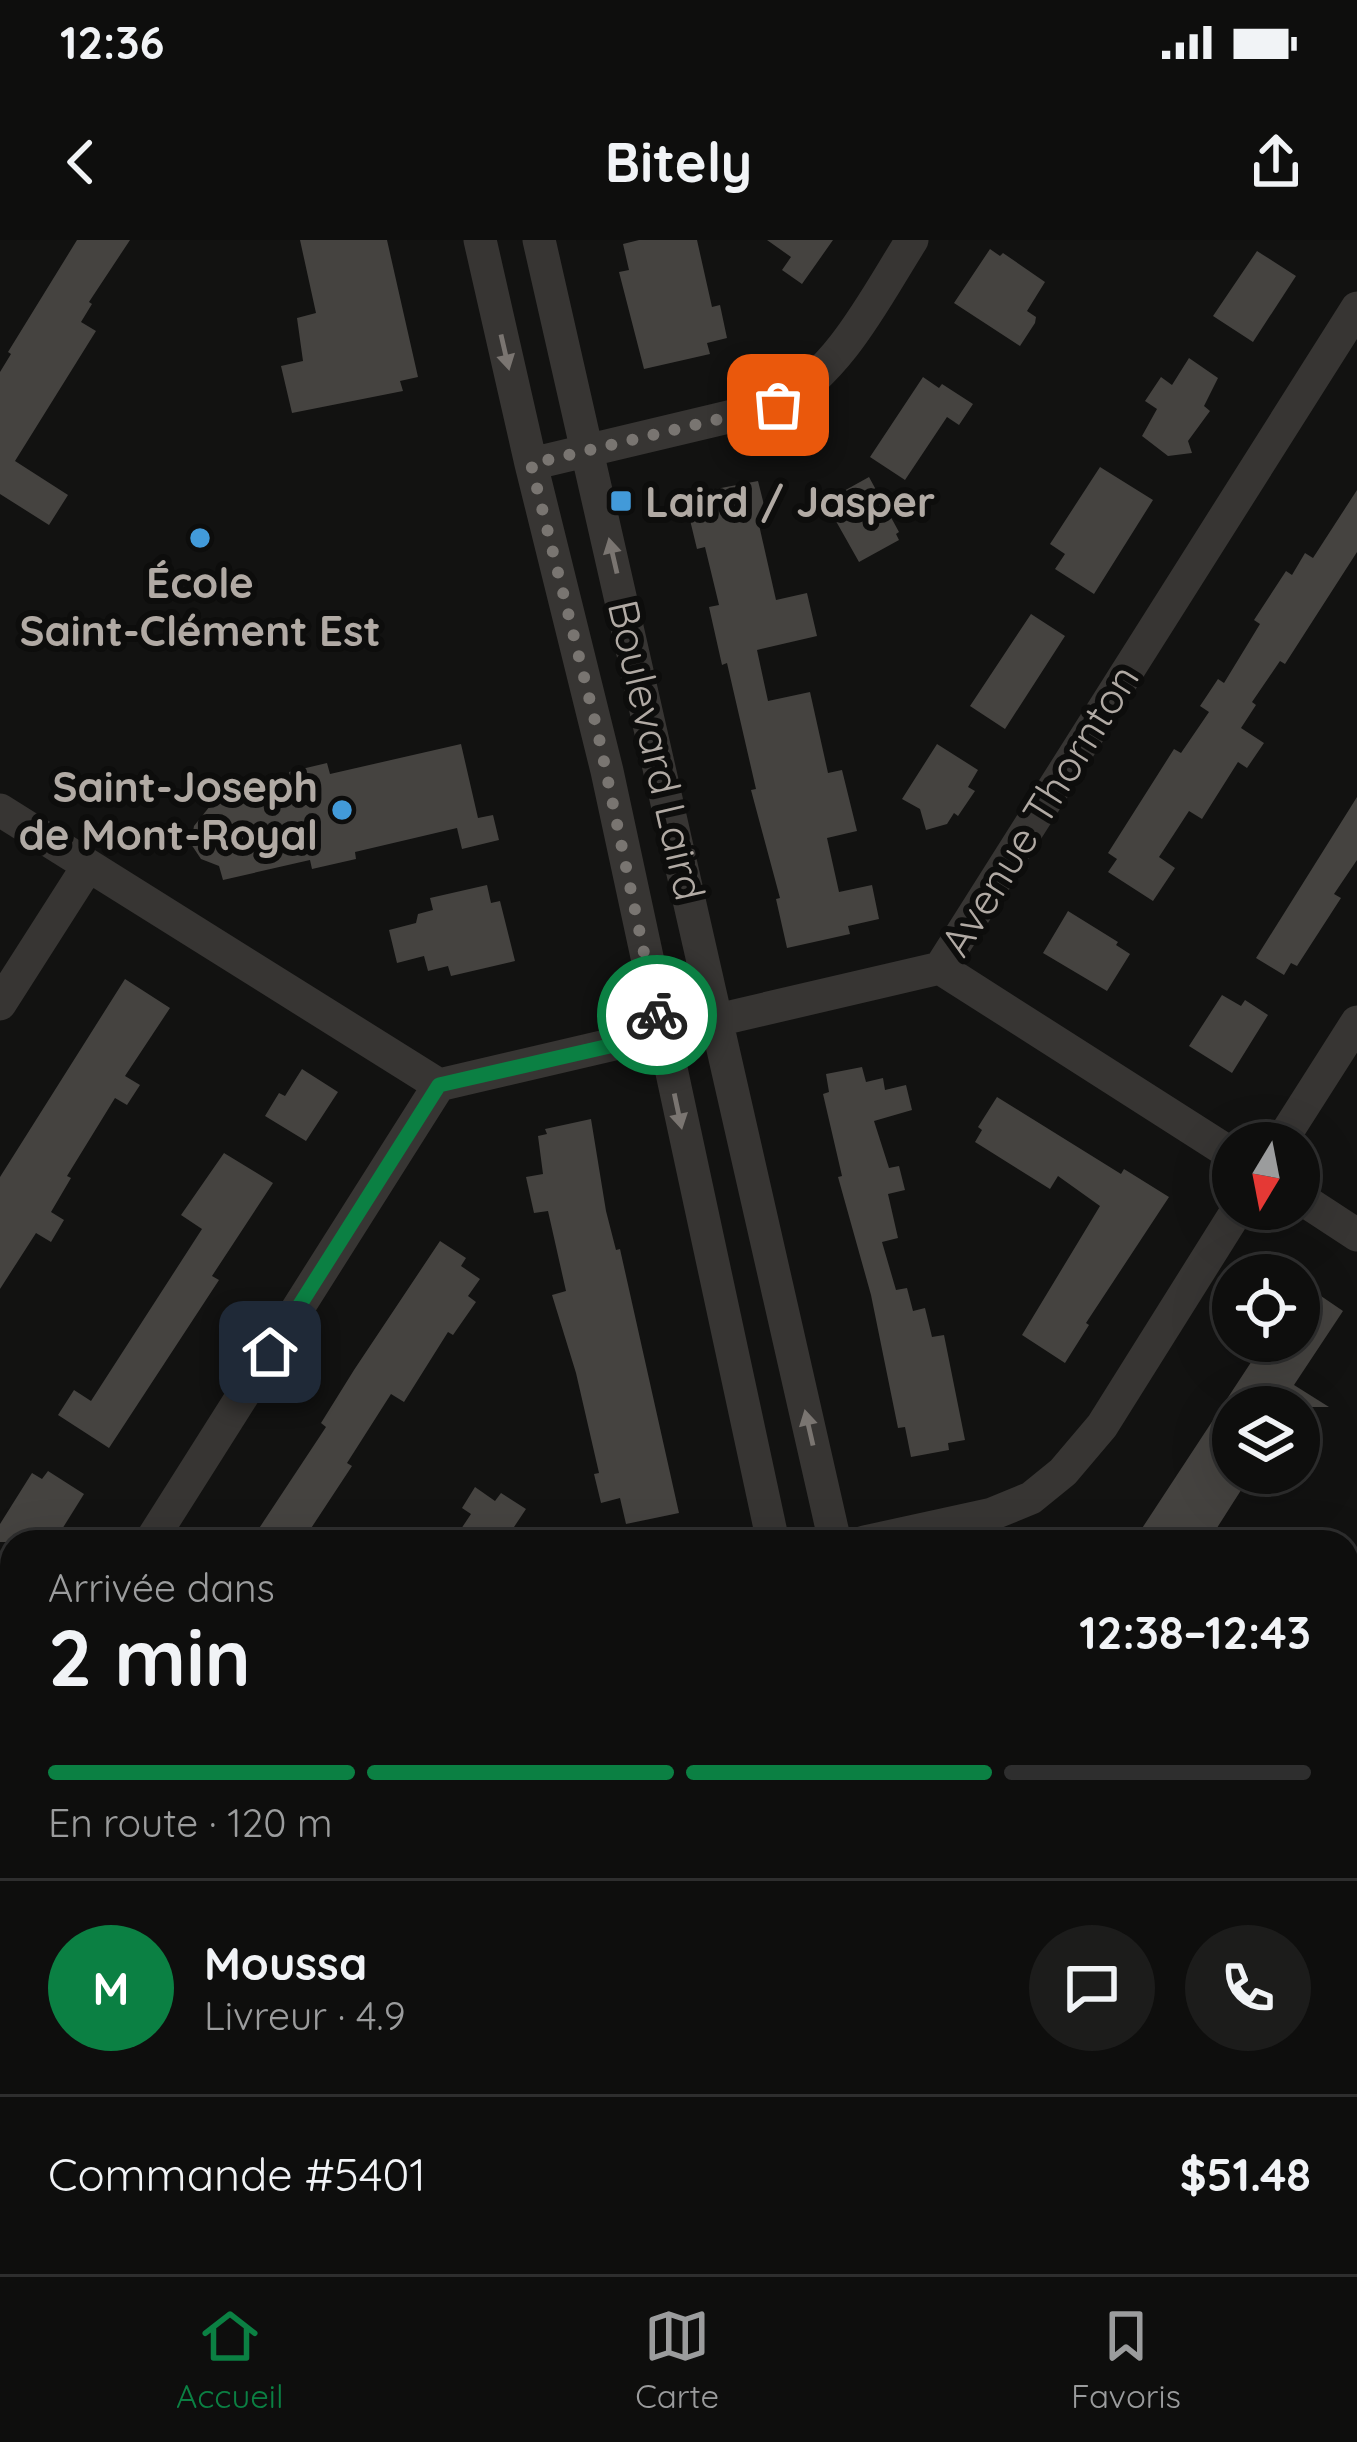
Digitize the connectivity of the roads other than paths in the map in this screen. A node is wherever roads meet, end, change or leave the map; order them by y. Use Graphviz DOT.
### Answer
graph roads {
  1 [pos="480,240"];
  2 [pos="539,240"];
  3 [pos="913,240"];
  4 [pos="1357,308"];
  5 [pos="589,451"];
  6 [pos="531,464"];
  7 [pos="0,810"];
  8 [pos="88,866"];
  9 [pos="940,968"];
  10 [pos="0,1004"];
  11 [pos="717,1019"];
  12 [pos="1357,1022"];
  13 [pos="662,1034"];
  14 [pos="439,1085"];
  15 [pos="1293,1122"];
  16 [pos="1212,1142"];
  17 [pos="1320,1211"];
  18 [pos="1225,1230"];
  19 [pos="1357,1235"];
  20 [pos="158,1530"];
  21 [pos="770,1530"];
  22 [pos="832,1530"];
  23 [pos="919,1530"];
  1 -- 6 [label="street, Boulevard Laird, one-way"];
  2 -- 5 [label="street, Boulevard Laird"];
  3 -- 5 [label="street"];
  4 -- 9 [label="street, Avenue Thornton"];
  5 -- 6 [label="street"];
  11 -- 5 [label="street, Boulevard Laird, one-way"];
  6 -- 13 [label="street, Boulevard Laird"];
  7 -- 8 [label="street"];
  8 -- 10 [label="street"];
  8 -- 14 [label="street"];
  9 -- 11 [label="street, Avenue Thornton"];
  9 -- 16 [label="street"];
  11 -- 13 [label="street, Avenue Thornton"];
  22 -- 11 [label="street, Boulevard Laird, one-way"];
  12 -- 15 [label="street"];
  13 -- 14 [label="street, Avenue Thornton"];
  13 -- 21 [label="street, Boulevard Laird, one-way"];
  14 -- 20 [label="street"];
  17 -- 19 [label="street"];
  18 -- 23 [label="street"];
}
